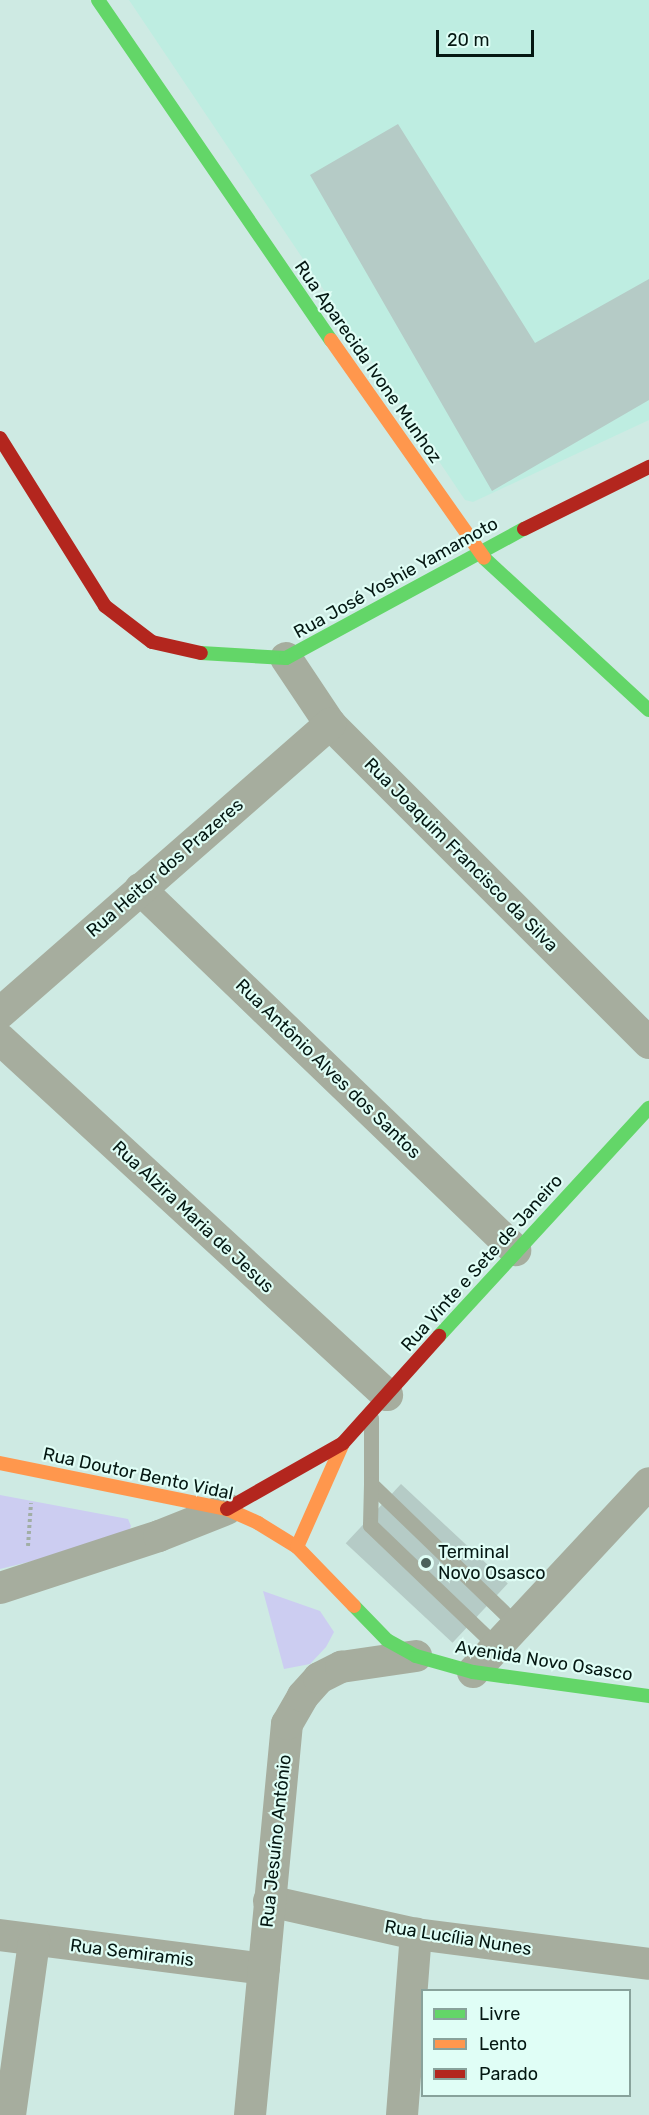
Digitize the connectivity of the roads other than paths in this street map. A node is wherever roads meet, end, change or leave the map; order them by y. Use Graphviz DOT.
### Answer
graph roads {
  1 [pos="98,0"];
  2 [pos="0,438"];
  3 [pos="649,467"];
  4 [pos="477,552"];
  5 [pos="286,658"];
  6 [pos="649,710"];
  7 [pos="330,724"];
  8 [pos="140,889"];
  9 [pos="0,1013"];
  10 [pos="0,1039"];
  11 [pos="649,1043"];
  12 [pos="649,1108"];
  13 [pos="515,1250"];
  14 [pos="379,1403"];
  15 [pos="343,1443"];
  16 [pos="0,1463"];
  17 [pos="649,1483"];
  18 [pos="370,1484"];
  19 [pos="227,1509"];
  20 [pos="297,1547"];
  21 [pos="13,1583"];
  22 [pos="507,1636"];
  23 [pos="416,1656"];
  24 [pos="473,1672"];
  25 [pos="649,1696"];
  26 [pos="269,1901"];
  27 [pos="416,1934"];
  28 [pos="0,1935"];
  29 [pos="34,1941"];
  30 [pos="649,1964"];
  31 [pos="264,1969"];
  32 [pos="10,2115"];
  33 [pos="249,2115"];
  34 [pos="402,2115"];
  1 -- 4 [label="street, Rua Aparecida Ivone Munhoz"];
  2 -- 5 [label="street, Rua José Yoshie Yamamoto"];
  3 -- 4 [label="street, Rua José Yoshie Yamamoto"];
  4 -- 5 [label="street, Rua José Yoshie Yamamoto"];
  4 -- 6 [label="street, Rua Aparecida Ivone Munhoz"];
  5 -- 7 [label="street, Rua Joaquim Francisco da Silva"];
  7 -- 8 [label="street, Rua Heitor dos Prazeres"];
  7 -- 11 [label="street, Rua Joaquim Francisco da Silva"];
  8 -- 9 [label="street, Rua Heitor dos Prazeres"];
  8 -- 13 [label="street, Rua Antônio Alves dos Santos"];
  10 -- 14 [label="street, Rua Alzira Maria de Jesus"];
  12 -- 13 [label="street, Rua Vinte e Sete de Janeiro"];
  13 -- 14 [label="street, Rua Vinte e Sete de Janeiro"];
  14 -- 15 [label="street, Rua Vinte e Sete de Janeiro"];
  14 -- 18 [label="lane"];
  15 -- 19 [label="street, Rua Vinte e Sete de Janeiro"];
  15 -- 20 [label="street, Rua Vinte e Sete de Janeiro"];
  16 -- 19 [label="street, Rua Doutor Bento Vidal"];
  17 -- 22 [label="street"];
  18 -- 22 [label="lane"];
  18 -- 22 [label="lane"];
  19 -- 20 [label="street, Rua Doutor Bento Vidal"];
  19 -- 21 [label="street"];
  20 -- 23 [label="street, Avenida Novo Osasco"];
  22 -- 24 [label="street"];
  23 -- 24 [label="street, Avenida Novo Osasco"];
  23 -- 26 [label="street, Rua Jesuíno Antônio"];
  24 -- 25 [label="street, Avenida Novo Osasco"];
  26 -- 27 [label="street, Rua Lucília Nunes"];
  26 -- 31 [label="street, Rua Jesuíno Antônio"];
  27 -- 30 [label="street, Rua Lucília Nunes"];
  27 -- 34 [label="street"];
  28 -- 29 [label="street, Rua Semiramis"];
  29 -- 31 [label="street, Rua Semiramis"];
  29 -- 32 [label="street"];
  31 -- 33 [label="street, Rua Jesuíno Antônio"];
}
